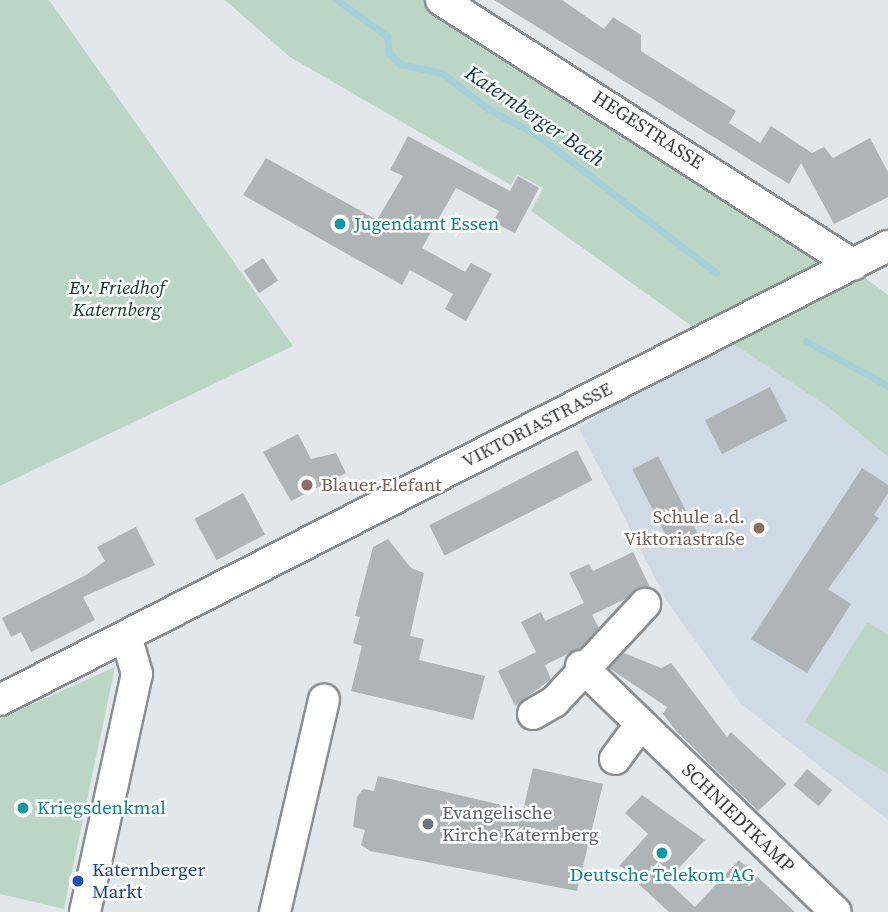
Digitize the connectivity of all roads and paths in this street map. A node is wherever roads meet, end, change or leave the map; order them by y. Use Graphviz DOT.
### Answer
graph roads {
  1 [pos="441,0"];
  2 [pos="480,10"];
  3 [pos="888,246"];
  4 [pos="853,265"];
  5 [pos="645,604"];
  6 [pos="126,636"];
  7 [pos="581,667"];
  8 [pos="0,700"];
  9 [pos="324,700"];
  10 [pos="533,714"];
  11 [pos="640,725"];
  12 [pos="615,759"];
  13 [pos="85,912"];
  14 [pos="275,912"];
  15 [pos="836,912"];
  1 -- 2 [label="street, HEGESTRASSE"];
  2 -- 4 [label="street, HEGESTRASSE"];
  3 -- 4 [label="street, VIKTORIASTRASSE"];
  4 -- 6 [label="street, VIKTORIASTRASSE"];
  5 -- 7 [label="street"];
  6 -- 8 [label="street, VIKTORIASTRASSE"];
  6 -- 13 [label="street"];
  7 -- 10 [label="street"];
  7 -- 11 [label="street, SCHNIEDTKAMP"];
  9 -- 14 [label="street"];
  11 -- 12 [label="street"];
  11 -- 15 [label="street, SCHNIEDTKAMP"];
}
